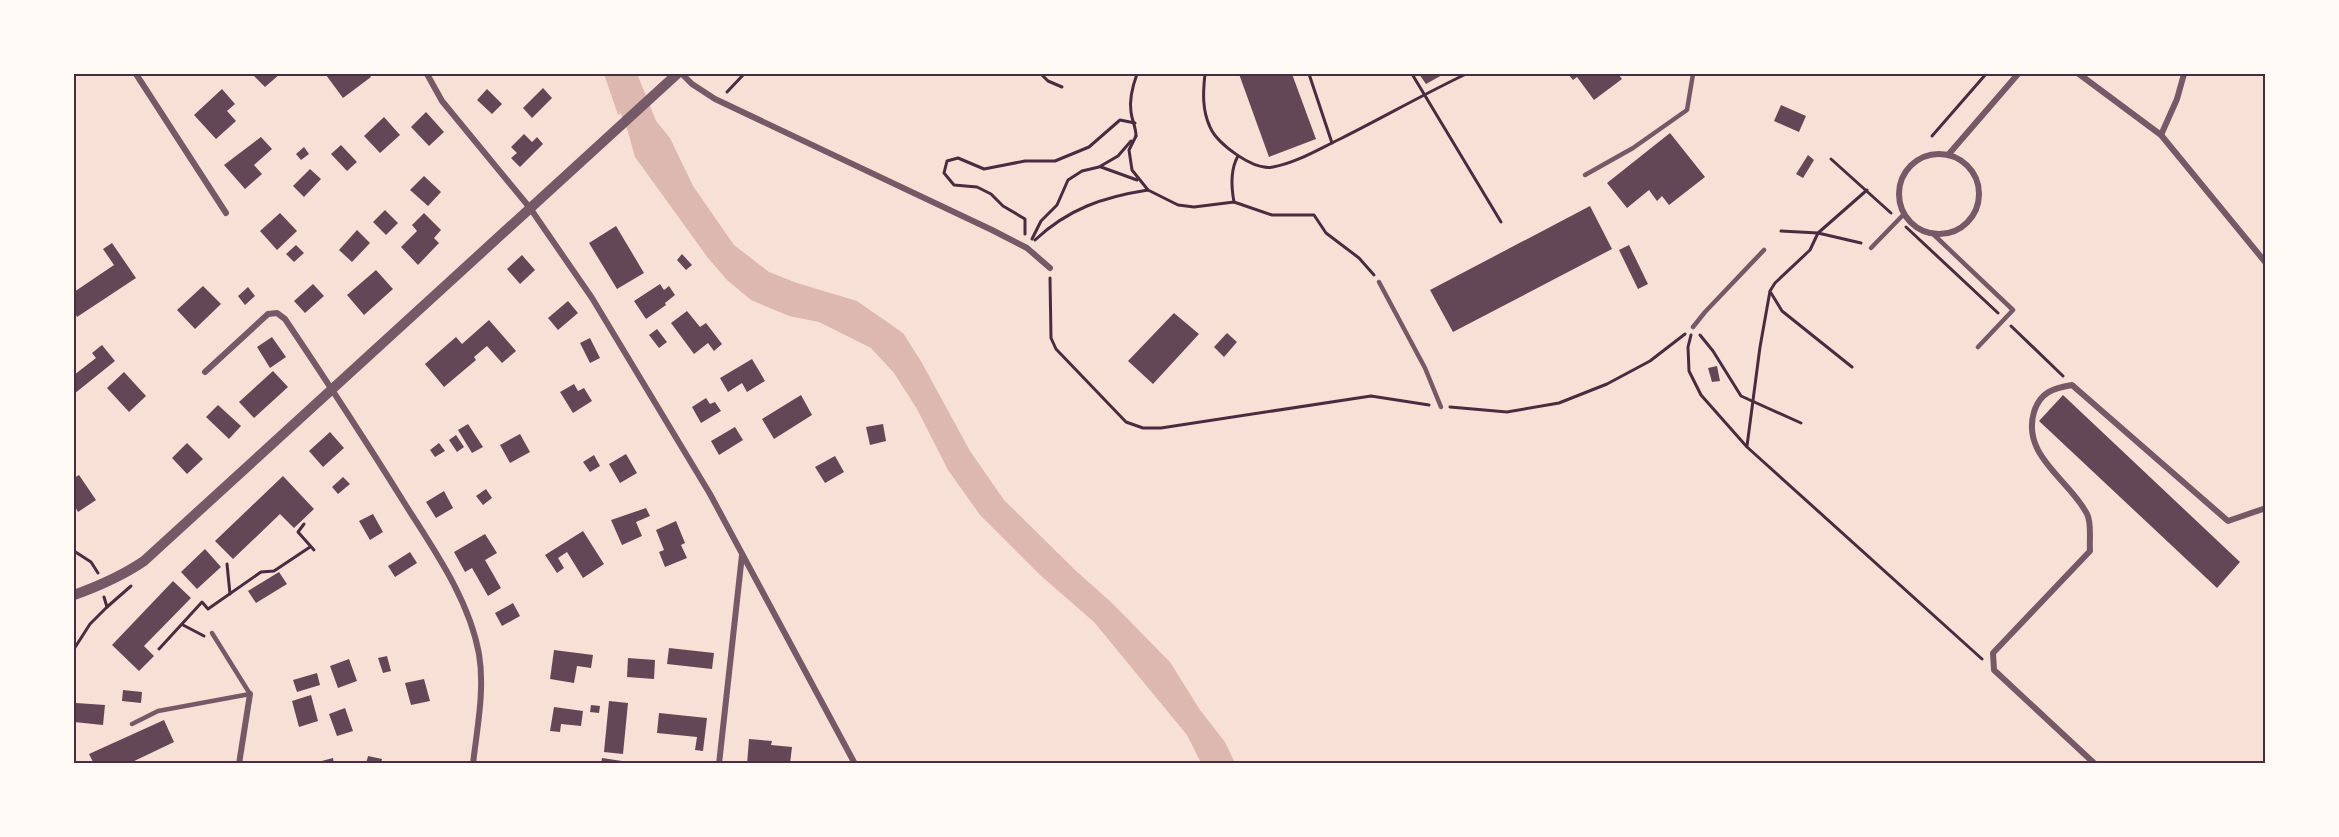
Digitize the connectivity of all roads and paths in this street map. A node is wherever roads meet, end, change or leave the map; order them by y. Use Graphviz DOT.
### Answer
graph roads {
  1 [pos="136,74"];
  2 [pos="427,74"];
  3 [pos="680,74"];
  4 [pos="744,74"];
  5 [pos="1041,74"];
  6 [pos="1137,74"];
  7 [pos="1205,74"];
  8 [pos="1309,74"];
  9 [pos="1412,74"];
  10 [pos="1466,74"];
  11 [pos="1693,74"];
  12 [pos="1986,74"];
  13 [pos="2018,74"];
  14 [pos="2079,74"];
  15 [pos="2184,74"];
  16 [pos="1062,87"];
  17 [pos="1424,96"];
  18 [pos="720,101"];
  19 [pos="1135,123"];
  20 [pos="2161,135"];
  21 [pos="1136,136"];
  22 [pos="1932,136"];
  23 [pos="1332,143"];
  24 [pos="1948,155"];
  25 [pos="1238,156"];
  26 [pos="1831,159"];
  27 [pos="1099,167"];
  28 [pos="1585,175"];
  29 [pos="1139,181"];
  30 [pos="1148,190"];
  31 [pos="1867,190"];
  32 [pos="1234,202"];
  33 [pos="530,208"];
  34 [pos="226,213"];
  35 [pos="1904,214"];
  36 [pos="1898,219"];
  37 [pos="1500,222"];
  38 [pos="1781,231"];
  39 [pos="1818,233"];
  40 [pos="1932,233"];
  41 [pos="1027,248"];
  42 [pos="1871,248"];
  43 [pos="1764,250"];
  44 [pos="2265,263"];
  45 [pos="1050,268"];
  46 [pos="1378,282"];
  47 [pos="1770,291"];
  48 [pos="2004,319"];
  49 [pos="1693,327"];
  50 [pos="1978,347"];
  51 [pos="1852,367"];
  52 [pos="205,372"];
  53 [pos="2072,386"];
  54 [pos="333,389"];
  55 [pos="1753,403"];
  56 [pos="1441,407"];
  57 [pos="1801,423"];
  58 [pos="1747,447"];
  59 [pos="2265,508"];
  60 [pos="304,524"];
  61 [pos="310,547"];
  62 [pos="314,550"];
  63 [pos="742,554"];
  64 [pos="227,564"];
  65 [pos="74,593"];
  66 [pos="230,594"];
  67 [pos="74,602"];
  68 [pos="212,633"];
  69 [pos="159,649"];
  70 [pos="1994,670"];
  71 [pos="250,694"];
  72 [pos="132,724"];
  73 [pos="239,764"];
  74 [pos="473,764"];
  75 [pos="720,764"];
  76 [pos="855,764"];
  77 [pos="2095,764"];
  1 -- 34 [label="street"];
  2 -- 33 [label="street"];
  3 -- 18 [label="street"];
  3 -- 33 [label="street"];
  4 -- 18 [label="path"];
  5 -- 16 [label="path"];
  6 -- 19 [label="path"];
  7 -- 25 [label="path"];
  8 -- 23 [label="path"];
  9 -- 17 [label="path"];
  10 -- 17 [label="path"];
  11 -- 28 [label="lane"];
  12 -- 22 [label="path"];
  13 -- 24 [label="street"];
  14 -- 20 [label="street"];
  15 -- 20 [label="street"];
  17 -- 23 [label="path"];
  17 -- 37 [label="path"];
  18 -- 41 [label="street"];
  19 -- 21 [label="path"];
  19 -- 41 [label="path"];
  20 -- 44 [label="street"];
  21 -- 27 [label="path"];
  21 -- 29 [label="path"];
  23 -- 25 [label="path"];
  24 -- 35 [label="street"];
  24 -- 40 [label="street"];
  25 -- 32 [label="path"];
  26 -- 31 [label="path"];
  27 -- 29 [label="path"];
  27 -- 41 [label="path"];
  29 -- 30 [label="path"];
  30 -- 32 [label="path"];
  30 -- 41 [label="path"];
  31 -- 36 [label="path"];
  31 -- 39 [label="path"];
  32 -- 46 [label="path"];
  33 -- 54 [label="street"];
  33 -- 63 [label="street"];
  35 -- 36 [label="lane"];
  35 -- 40 [label="street"];
  36 -- 42 [label="lane"];
  36 -- 48 [label="path"];
  38 -- 39 [label="path"];
  39 -- 42 [label="path"];
  39 -- 47 [label="path"];
  40 -- 48 [label="lane"];
  41 -- 45 [label="street"];
  43 -- 49 [label="lane"];
  45 -- 56 [label="path"];
  46 -- 56 [label="lane"];
  47 -- 51 [label="path"];
  47 -- 55 [label="path"];
  48 -- 50 [label="lane"];
  48 -- 53 [label="path"];
  49 -- 55 [label="path"];
  49 -- 56 [label="path"];
  49 -- 58 [label="path"];
  52 -- 54 [label="street"];
  53 -- 59 [label="street"];
  53 -- 70 [label="street"];
  54 -- 65 [label="street"];
  54 -- 74 [label="street"];
  55 -- 57 [label="path"];
  55 -- 58 [label="path"];
  58 -- 70 [label="path"];
  60 -- 61 [label="path"];
  61 -- 62 [label="path"];
  61 -- 66 [label="path"];
  63 -- 75 [label="street"];
  63 -- 76 [label="street"];
  64 -- 66 [label="path"];
  65 -- 67 [label="street"];
  66 -- 69 [label="path"];
  68 -- 71 [label="lane"];
  70 -- 77 [label="street"];
  71 -- 72 [label="lane"];
  71 -- 73 [label="street"];
}
